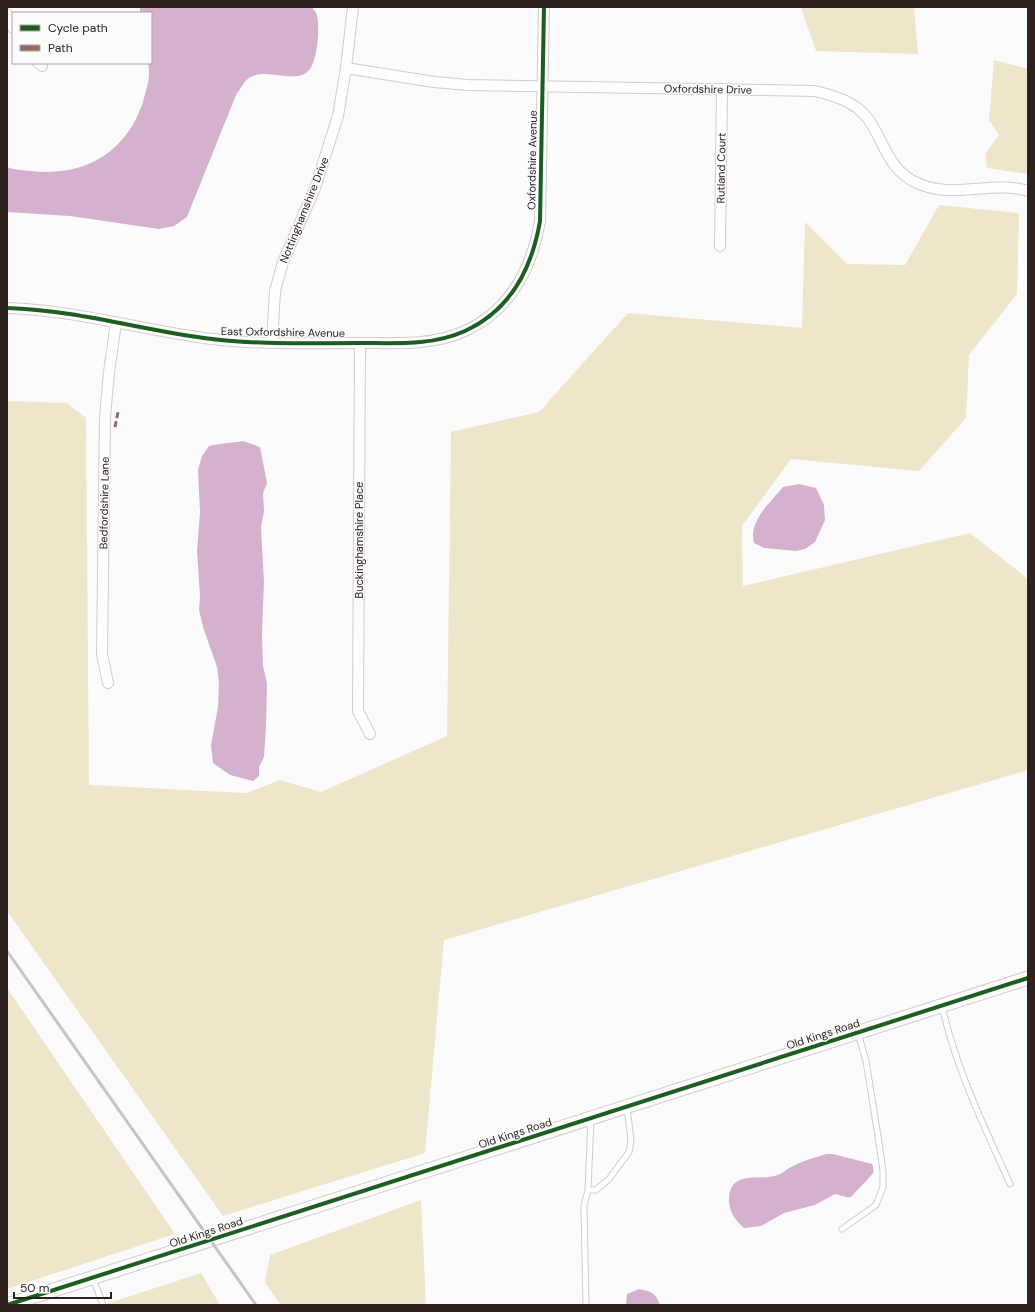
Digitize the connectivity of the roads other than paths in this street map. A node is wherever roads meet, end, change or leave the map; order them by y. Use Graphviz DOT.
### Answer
graph roads {
  1 [pos="353,7"];
  2 [pos="544,7"];
  3 [pos="7,14"];
  4 [pos="12,26"];
  5 [pos="346,68"];
  6 [pos="542,86"];
  7 [pos="722,89"];
  8 [pos="1028,192"];
  9 [pos="720,246"];
  10 [pos="503,304"];
  11 [pos="7,308"];
  12 [pos="116,323"];
  13 [pos="272,343"];
  14 [pos="360,343"];
  15 [pos="108,683"];
  16 [pos="370,734"];
  17 [pos="1028,978"];
  18 [pos="942,1005"];
  19 [pos="858,1032"];
  20 [pos="626,1106"];
  21 [pos="591,1118"];
  22 [pos="1010,1184"];
  23 [pos="588,1190"];
  24 [pos="842,1229"];
  25 [pos="93,1278"];
  26 [pos="7,1305"];
  27 [pos="103,1305"];
  28 [pos="586,1305"];
  1 -- 5 [label="street, Nottinghamshire Drive"];
  2 -- 6 [label="street, Oxfordshire Avenue"];
  3 -- 4 [label="street"];
  5 -- 6 [label="street, Oxfordshire Drive"];
  5 -- 13 [label="street, Nottinghamshire Drive"];
  6 -- 7 [label="street, Oxfordshire Drive"];
  6 -- 10 [label="street, Oxfordshire Avenue"];
  7 -- 8 [label="street, Oxfordshire Drive"];
  7 -- 9 [label="street, Rutland Court"];
  10 -- 14 [label="street, East Oxfordshire Avenue"];
  11 -- 12 [label="street, East Oxfordshire Avenue"];
  12 -- 13 [label="street, East Oxfordshire Avenue"];
  12 -- 15 [label="street, Bedfordshire Lane"];
  13 -- 14 [label="street, East Oxfordshire Avenue"];
  14 -- 16 [label="street, Buckinghamshire Place"];
  17 -- 18 [label="street, Old Kings Road"];
  18 -- 19 [label="street, Old Kings Road"];
  18 -- 22 [label="lane"];
  19 -- 20 [label="street, Old Kings Road"];
  19 -- 24 [label="lane"];
  20 -- 21 [label="street, Old Kings Road"];
  20 -- 23 [label="lane"];
  21 -- 23 [label="lane"];
  21 -- 25 [label="street, Old Kings Road"];
  23 -- 28 [label="lane"];
  25 -- 26 [label="street, Old Kings Road"];
  25 -- 27 [label="lane"];
}
